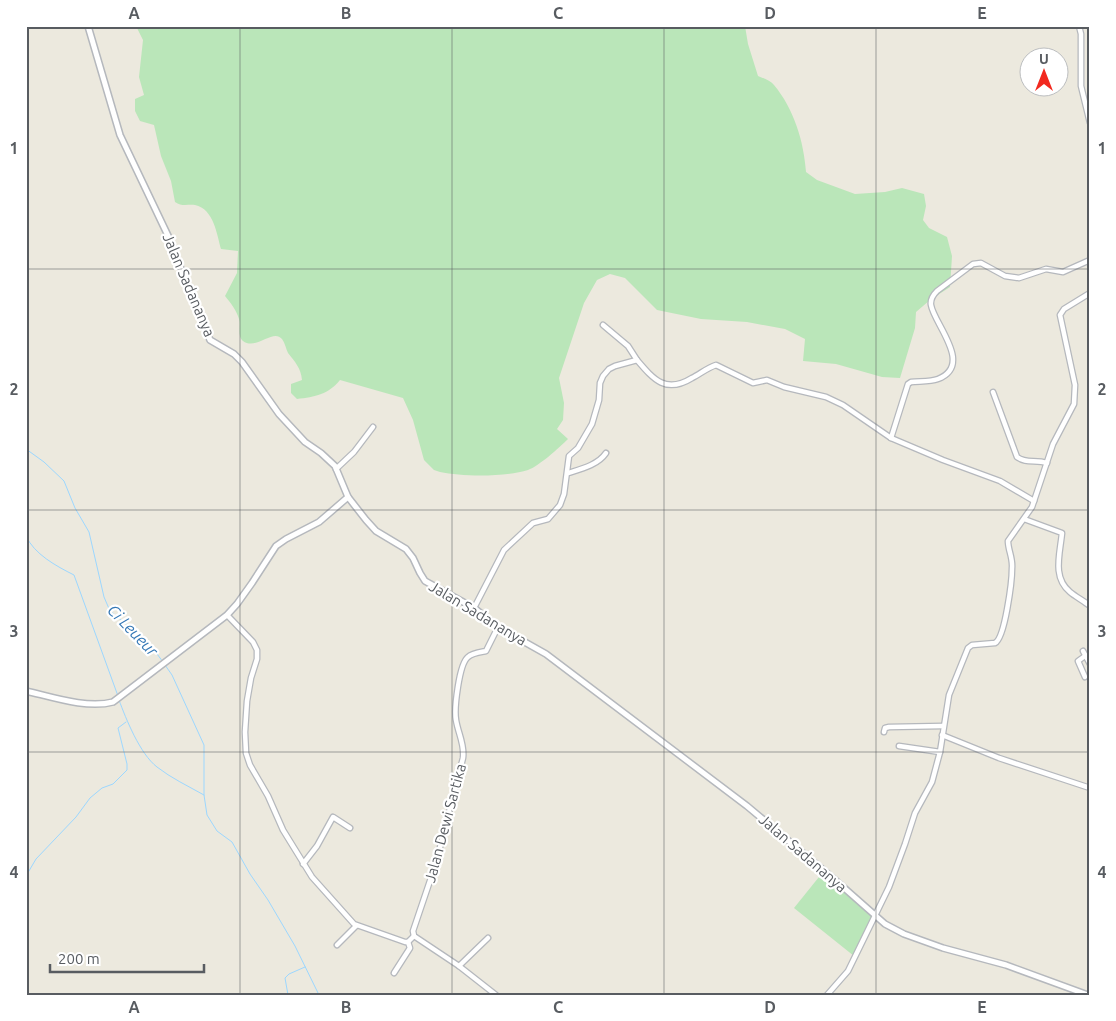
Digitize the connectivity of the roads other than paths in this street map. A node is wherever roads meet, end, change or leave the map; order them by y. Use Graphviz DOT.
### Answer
graph roads {
  1 [pos="88,26"];
  2 [pos="1079,26"];
  3 [pos="1090,123"];
  4 [pos="1090,260"];
  5 [pos="1090,294"];
  6 [pos="603,325"];
  7 [pos="637,360"];
  8 [pos="993,392"];
  9 [pos="373,427"];
  10 [pos="891,438"];
  11 [pos="606,453"];
  12 [pos="1047,462"];
  13 [pos="336,468"];
  14 [pos="568,473"];
  15 [pos="348,496"];
  16 [pos="1034,501"];
  17 [pos="1024,519"];
  18 [pos="1090,606"];
  19 [pos="474,608"];
  20 [pos="227,615"];
  21 [pos="498,627"];
  22 [pos="1090,664"];
  23 [pos="1085,677"];
  24 [pos="26,691"];
  25 [pos="943,726"];
  26 [pos="884,732"];
  27 [pos="942,735"];
  28 [pos="899,746"];
  29 [pos="940,752"];
  30 [pos="1090,788"];
  31 [pos="350,828"];
  32 [pos="303,864"];
  33 [pos="876,916"];
  34 [pos="356,926"];
  35 [pos="414,936"];
  36 [pos="488,938"];
  37 [pos="408,942"];
  38 [pos="337,945"];
  39 [pos="459,966"];
  40 [pos="394,973"];
  41 [pos="496,995"];
  42 [pos="827,995"];
  43 [pos="1088,995"];
  1 -- 13 [label="street, Jalan Sadananya"];
  2 -- 3 [label="street"];
  4 -- 10 [label="street"];
  5 -- 12 [label="street"];
  6 -- 7 [label="street"];
  7 -- 10 [label="street"];
  7 -- 14 [label="street"];
  8 -- 12 [label="street"];
  9 -- 13 [label="street"];
  10 -- 16 [label="street"];
  11 -- 14 [label="street"];
  12 -- 16 [label="street"];
  13 -- 15 [label="street, Jalan Sadananya"];
  14 -- 19 [label="street"];
  15 -- 19 [label="street, Jalan Sadananya"];
  15 -- 20 [label="street"];
  16 -- 17 [label="street"];
  17 -- 18 [label="street"];
  17 -- 25 [label="street"];
  19 -- 21 [label="street, Jalan Sadananya"];
  20 -- 24 [label="street"];
  20 -- 32 [label="street"];
  21 -- 33 [label="street, Jalan Sadananya"];
  21 -- 35 [label="street, Jalan Dewi Sartika"];
  22 -- 23 [label="street"];
  25 -- 26 [label="street"];
  25 -- 27 [label="street"];
  27 -- 29 [label="street"];
  27 -- 30 [label="street"];
  28 -- 29 [label="street"];
  29 -- 33 [label="street"];
  31 -- 32 [label="street"];
  32 -- 34 [label="street"];
  33 -- 42 [label="street"];
  33 -- 43 [label="street, Jalan Sadananya"];
  34 -- 37 [label="street"];
  34 -- 38 [label="street"];
  35 -- 37 [label="street"];
  35 -- 39 [label="street"];
  36 -- 39 [label="street"];
  37 -- 40 [label="street"];
  39 -- 41 [label="street"];
}
